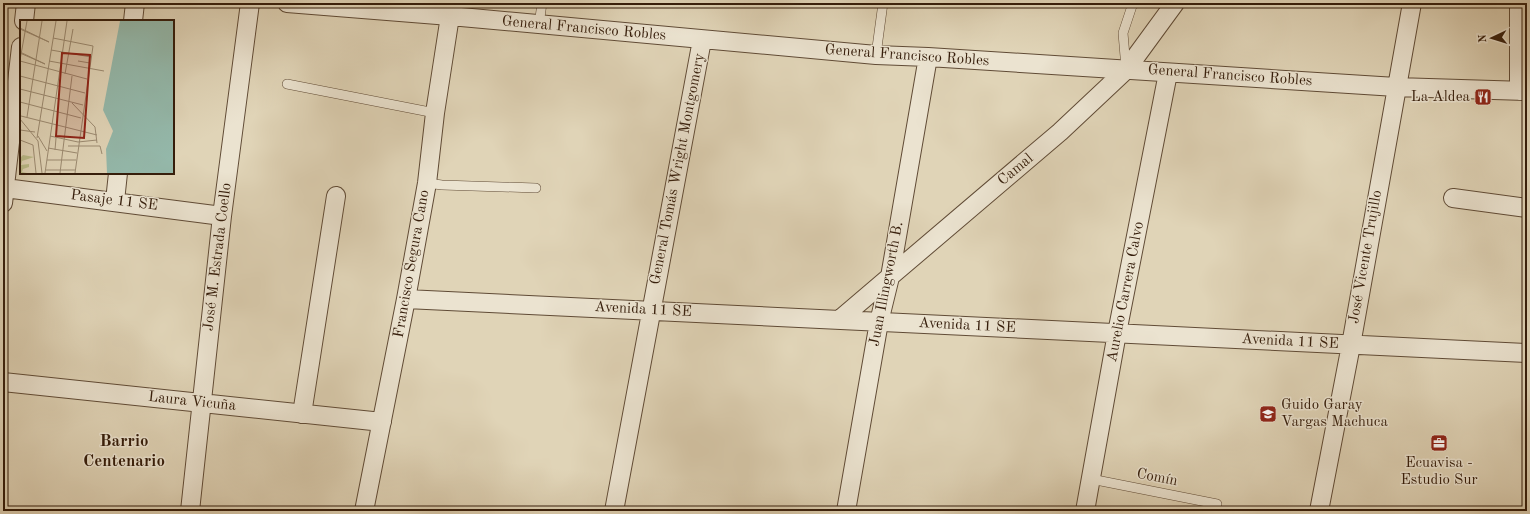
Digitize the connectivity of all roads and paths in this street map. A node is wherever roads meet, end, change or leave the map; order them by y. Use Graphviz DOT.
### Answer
graph roads {
  1 [pos="26,3"];
  2 [pos="135,3"];
  3 [pos="250,3"];
  4 [pos="294,3"];
  5 [pos="542,3"];
  6 [pos="883,3"];
  7 [pos="1133,3"];
  8 [pos="1175,3"];
  9 [pos="1412,3"];
  10 [pos="1519,3"];
  11 [pos="450,10"];
  12 [pos="24,20"];
  13 [pos="133,20"];
  14 [pos="539,25"];
  15 [pos="702,40"];
  16 [pos="876,55"];
  17 [pos="20,56"];
  18 [pos="928,57"];
  19 [pos="1126,70"];
  20 [pos="1168,72"];
  21 [pos="287,84"];
  22 [pos="1396,87"];
  23 [pos="1523,91"];
  24 [pos="435,113"];
  25 [pos="118,174"];
  26 [pos="426,184"];
  27 [pos="536,188"];
  28 [pos="4,196"];
  29 [pos="336,196"];
  30 [pos="1453,198"];
  31 [pos="116,201"];
  32 [pos="1527,208"];
  33 [pos="222,216"];
  34 [pos="890,277"];
  35 [pos="406,299"];
  36 [pos="651,310"];
  37 [pos="839,320"];
  38 [pos="879,322"];
  39 [pos="1117,333"];
  40 [pos="1351,345"];
  41 [pos="1527,353"];
  42 [pos="3,382"];
  43 [pos="202,403"];
  44 [pos="302,414"];
  45 [pos="382,422"];
  46 [pos="1091,479"];
  47 [pos="1217,504"];
  48 [pos="190,511"];
  49 [pos="364,511"];
  50 [pos="614,511"];
  51 [pos="846,511"];
  52 [pos="1086,511"];
  53 [pos="1319,511"];
  1 -- 12 [label="street"];
  2 -- 13 [label="street"];
  3 -- 33 [label="street, José M. Estrada Coello"];
  4 -- 11 [label="street, General Francisco Robles"];
  5 -- 14 [label="lane"];
  6 -- 16 [label="lane"];
  7 -- 19 [label="lane"];
  8 -- 19 [label="street, Camal"];
  9 -- 22 [label="street, José Vicente Trujillo"];
  10 -- 23 [label="street"];
  11 -- 14 [label="street, General Francisco Robles"];
  11 -- 24 [label="street, Francisco Segura Cano"];
  14 -- 15 [label="street, General Francisco Robles"];
  15 -- 16 [label="street, General Francisco Robles"];
  15 -- 36 [label="street, General Tomás Wright Montgomery"];
  16 -- 18 [label="street, General Francisco Robles"];
  17 -- 28 [label="street"];
  18 -- 19 [label="street, General Francisco Robles"];
  18 -- 34 [label="street, Juan Illingworth B."];
  19 -- 20 [label="street, General Francisco Robles"];
  19 -- 34 [label="street, Camal"];
  20 -- 22 [label="street, General Francisco Robles"];
  20 -- 39 [label="street, Aurelio Carrera Calvo"];
  21 -- 24 [label="lane"];
  22 -- 23 [label="street, General Francisco Robles"];
  22 -- 40 [label="street, José Vicente Trujillo"];
  24 -- 26 [label="street, Francisco Segura Cano"];
  25 -- 31 [label="street"];
  26 -- 27 [label="lane"];
  26 -- 35 [label="street, Francisco Segura Cano"];
  28 -- 31 [label="street, Pasaje 11 SE"];
  29 -- 44 [label="street"];
  30 -- 32 [label="street"];
  31 -- 33 [label="street, Pasaje 11 SE"];
  33 -- 43 [label="street, José M. Estrada Coello"];
  34 -- 37 [label="street, Camal"];
  34 -- 38 [label="street, Juan Illingworth B."];
  35 -- 36 [label="street, Avenida 11 SE"];
  35 -- 45 [label="street, Francisco Segura Cano"];
  36 -- 37 [label="street, Avenida 11 SE"];
  36 -- 50 [label="street, General Tomás Wright Montgomery"];
  37 -- 38 [label="street, Avenida 11 SE"];
  38 -- 39 [label="street, Avenida 11 SE"];
  38 -- 51 [label="street, Juan Illingworth B."];
  39 -- 40 [label="street, Avenida 11 SE"];
  39 -- 46 [label="street, Aurelio Carrera Calvo"];
  40 -- 41 [label="street, Avenida 11 SE"];
  40 -- 53 [label="street, José Vicente Trujillo"];
  42 -- 43 [label="street, Laura Vicuña"];
  43 -- 44 [label="street, Laura Vicuña"];
  43 -- 48 [label="street, José M. Estrada Coello"];
  44 -- 45 [label="street, Laura Vicuña"];
  45 -- 49 [label="street, Francisco Segura Cano"];
  46 -- 47 [label="lane, Comín"];
  46 -- 52 [label="street, Aurelio Carrera Calvo"];
}
